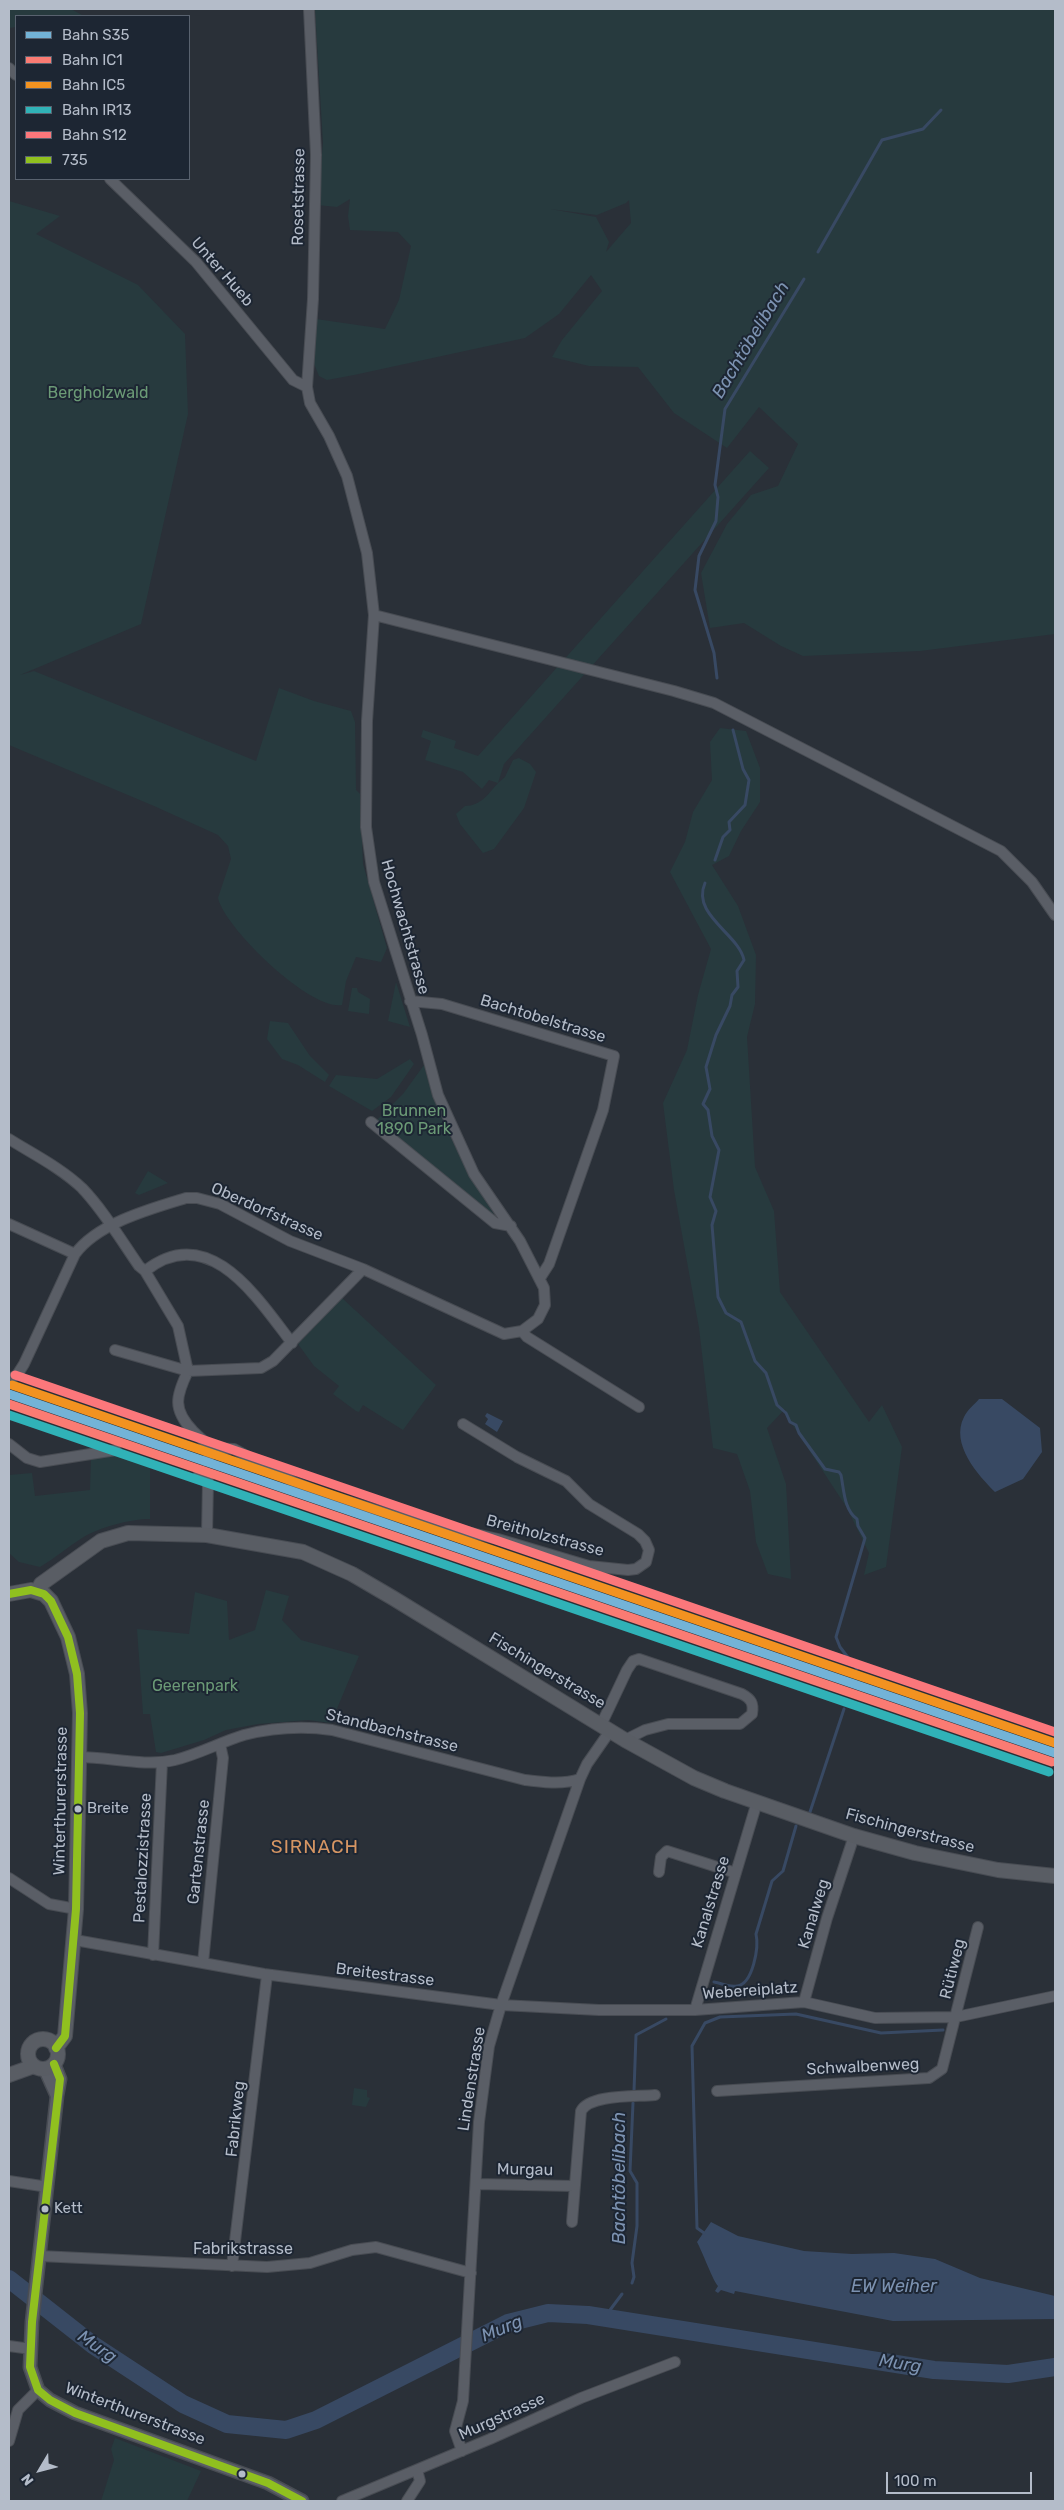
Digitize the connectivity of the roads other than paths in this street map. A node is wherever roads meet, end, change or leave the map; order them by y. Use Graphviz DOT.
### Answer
graph roads {
  1 [pos="309,9"];
  2 [pos="111,180"];
  3 [pos="307,387"];
  4 [pos="374,615"];
  5 [pos="1055,915"];
  6 [pos="410,1001"];
  7 [pos="371,1122"];
  8 [pos="9,1139"];
  9 [pos="9,1224"];
  10 [pos="110,1226"];
  11 [pos="510,1226"];
  12 [pos="75,1254"];
  13 [pos="363,1270"];
  14 [pos="145,1271"];
  15 [pos="540,1278"];
  16 [pos="522,1331"];
  17 [pos="292,1343"];
  18 [pos="115,1350"];
  19 [pos="188,1371"];
  20 [pos="9,1379"];
  21 [pos="639,1407"];
  22 [pos="463,1424"];
  23 [pos="9,1444"];
  24 [pos="210,1448"];
  25 [pos="116,1450"];
  26 [pos="208,1460"];
  27 [pos="203,1479"];
  28 [pos="207,1535"];
  29 [pos="38,1591"];
  30 [pos="9,1594"];
  31 [pos="606,1728"];
  32 [pos="625,1740"];
  33 [pos="220,1744"];
  34 [pos="79,1757"];
  35 [pos="162,1762"];
  36 [pos="580,1779"];
  37 [pos="756,1802"];
  38 [pos="854,1836"];
  39 [pos="659,1872"];
  40 [pos="736,1873"];
  41 [pos="1055,1876"];
  42 [pos="9,1878"];
  43 [pos="76,1909"];
  44 [pos="978,1927"];
  45 [pos="75,1940"];
  46 [pos="153,1955"];
  47 [pos="203,1963"];
  48 [pos="267,1975"];
  49 [pos="1055,1996"];
  50 [pos="804,2002"];
  51 [pos="501,2005"];
  52 [pos="695,2010"];
  53 [pos="956,2018"];
  54 [pos="53,2044"];
  55 [pos="40,2064"];
  56 [pos="9,2068"];
  57 [pos="9,2074"];
  58 [pos="717,2092"];
  59 [pos="655,2095"];
  60 [pos="9,2182"];
  61 [pos="476,2184"];
  62 [pos="574,2186"];
  63 [pos="48,2187"];
  64 [pos="572,2222"];
  65 [pos="40,2256"];
  66 [pos="232,2266"];
  67 [pos="470,2273"];
  68 [pos="9,2346"];
  69 [pos="31,2349"];
  70 [pos="674,2362"];
  71 [pos="38,2390"];
  72 [pos="9,2441"];
  73 [pos="462,2451"];
  74 [pos="417,2470"];
  75 [pos="302,2501"];
  76 [pos="342,2501"];
  77 [pos="407,2501"];
  1 -- 3 [label="street, Rosetstrasse"];
  2 -- 3 [label="street, Unter Hueb"];
  3 -- 4 [label="street, Hochwachtstrasse"];
  4 -- 5 [label="street"];
  4 -- 6 [label="street, Hochwachtstrasse"];
  6 -- 11 [label="street, Hochwachtstrasse"];
  6 -- 15 [label="street, Bachtobelstrasse"];
  7 -- 11 [label="street"];
  8 -- 10 [label="street"];
  9 -- 12 [label="street"];
  10 -- 12 [label="street, Oberdorfstrasse"];
  10 -- 13 [label="street, Oberdorfstrasse"];
  10 -- 14 [label="street"];
  11 -- 15 [label="street, Hochwachtstrasse"];
  12 -- 20 [label="street, Oberdorfstrasse"];
  13 -- 16 [label="street"];
  13 -- 17 [label="street"];
  14 -- 17 [label="street"];
  14 -- 19 [label="street"];
  15 -- 16 [label="street, Hochwachtstrasse"];
  16 -- 21 [label="street"];
  17 -- 19 [label="street"];
  18 -- 19 [label="street"];
  19 -- 24 [label="street"];
  22 -- 24 [label="street, Breitholzstrasse"];
  23 -- 25 [label="street"];
  24 -- 26 [label="street"];
  27 -- 28 [label="street"];
  28 -- 29 [label="main road, Fischingerstrasse"];
  28 -- 31 [label="main road, Fischingerstrasse"];
  29 -- 30 [label="main road"];
  29 -- 34 [label="main road, Winterthurerstrasse"];
  31 -- 32 [label="main road, Fischingerstrasse"];
  31 -- 32 [label="street, Lindenstrasse"];
  31 -- 36 [label="street, Lindenstrasse"];
  32 -- 37 [label="main road, Fischingerstrasse"];
  33 -- 35 [label="street, Standbachstrasse"];
  33 -- 36 [label="street, Standbachstrasse"];
  33 -- 47 [label="street, Gartenstrasse"];
  34 -- 35 [label="street, Standbachstrasse"];
  34 -- 43 [label="main road, Winterthurerstrasse"];
  35 -- 46 [label="street, Pestalozzistrasse"];
  36 -- 51 [label="street, Lindenstrasse"];
  37 -- 38 [label="main road, Fischingerstrasse"];
  37 -- 40 [label="street, Kanalstrasse"];
  38 -- 41 [label="main road, Fischingerstrasse"];
  38 -- 50 [label="street, Kanalweg"];
  39 -- 40 [label="street"];
  40 -- 52 [label="street, Kanalstrasse"];
  42 -- 43 [label="street"];
  43 -- 45 [label="main road, Winterthurerstrasse"];
  44 -- 53 [label="street, Rütiweg"];
  45 -- 46 [label="street, Breitestrasse"];
  45 -- 54 [label="main road, Winterthurerstrasse"];
  46 -- 47 [label="street, Breitestrasse"];
  47 -- 48 [label="street, Breitestrasse"];
  48 -- 51 [label="street, Breitestrasse"];
  48 -- 66 [label="street, Fabrikweg"];
  49 -- 53 [label="street"];
  50 -- 52 [label="street, Webereiplatz"];
  50 -- 53 [label="street, Webereiplatz"];
  51 -- 52 [label="street, Breitestrasse"];
  51 -- 61 [label="street, Lindenstrasse"];
  53 -- 58 [label="street, Schwalbenweg"];
  54 -- 55 [label="main road"];
  54 -- 55 [label="main road"];
  55 -- 56 [label="main road"];
  55 -- 57 [label="main road"];
  55 -- 63 [label="street"];
  59 -- 62 [label="street, Murgau"];
  60 -- 63 [label="street"];
  61 -- 62 [label="street, Murgau"];
  61 -- 67 [label="street, Lindenstrasse"];
  62 -- 64 [label="street, Murgau"];
  63 -- 65 [label="street"];
  65 -- 66 [label="street, Fabrikstrasse"];
  65 -- 69 [label="street"];
  66 -- 67 [label="street, Fabrikstrasse"];
  67 -- 73 [label="street, Lindenstrasse"];
  68 -- 69 [label="street"];
  69 -- 71 [label="street"];
  70 -- 73 [label="street, Murgstrasse"];
  71 -- 72 [label="street"];
  71 -- 75 [label="street, Winterthurerstrasse"];
  73 -- 74 [label="street, Murgstrasse"];
  74 -- 76 [label="street, Murgstrasse"];
  74 -- 77 [label="street"];
}
